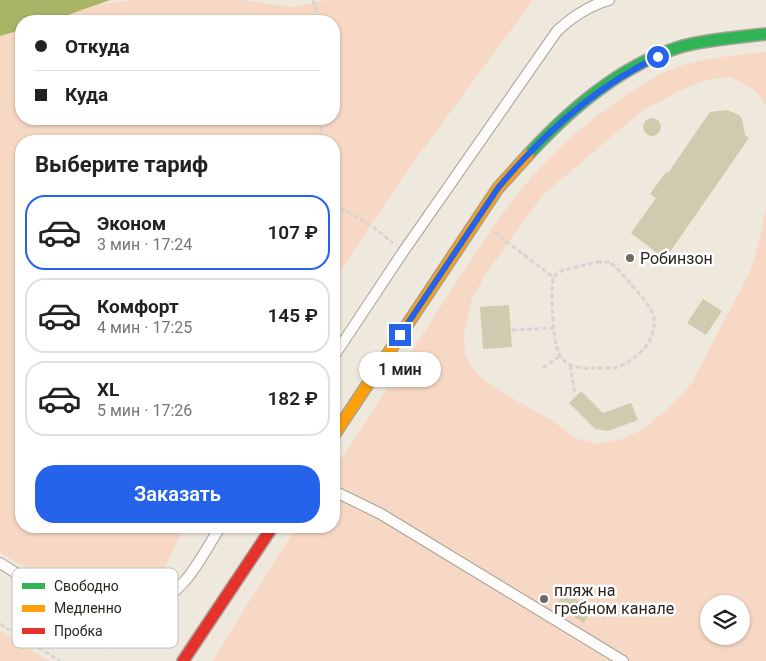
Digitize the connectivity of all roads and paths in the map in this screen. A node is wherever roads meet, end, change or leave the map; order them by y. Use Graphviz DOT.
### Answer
graph roads {
  1 [pos="313,0"];
  2 [pos="610,0"];
  3 [pos="317,15"];
  4 [pos="766,34"];
  5 [pos="340,207"];
  6 [pos="477,219"];
  7 [pos="403,252"];
  8 [pos="553,276"];
  9 [pos="554,328"];
  10 [pos="512,330"];
  11 [pos="340,347"];
  12 [pos="560,356"];
  13 [pos="570,364"];
  14 [pos="543,368"];
  15 [pos="575,394"];
  16 [pos="340,426"];
  17 [pos="340,494"];
  18 [pos="216,533"];
  19 [pos="268,533"];
  20 [pos="0,563"];
  21 [pos="12,570"];
  22 [pos="178,587"];
  23 [pos="0,624"];
  24 [pos="12,631"];
  25 [pos="39,648"];
  26 [pos="60,661"];
  27 [pos="184,661"];
  28 [pos="623,661"];
  1 -- 3 [label="path"];
  2 -- 7 [label="lane"];
  4 -- 6 [label="street"];
  5 -- 7 [label="path"];
  6 -- 8 [label="path"];
  6 -- 16 [label="street"];
  7 -- 11 [label="lane"];
  8 -- 9 [label="path"];
  8 -- 13 [label="path"];
  9 -- 10 [label="path"];
  9 -- 12 [label="path"];
  12 -- 13 [label="path"];
  12 -- 14 [label="path"];
  13 -- 15 [label="path"];
  17 -- 28 [label="lane"];
  18 -- 22 [label="lane"];
  19 -- 27 [label="street"];
  20 -- 21 [label="lane"];
  23 -- 24 [label="path"];
  25 -- 26 [label="path"];
}
